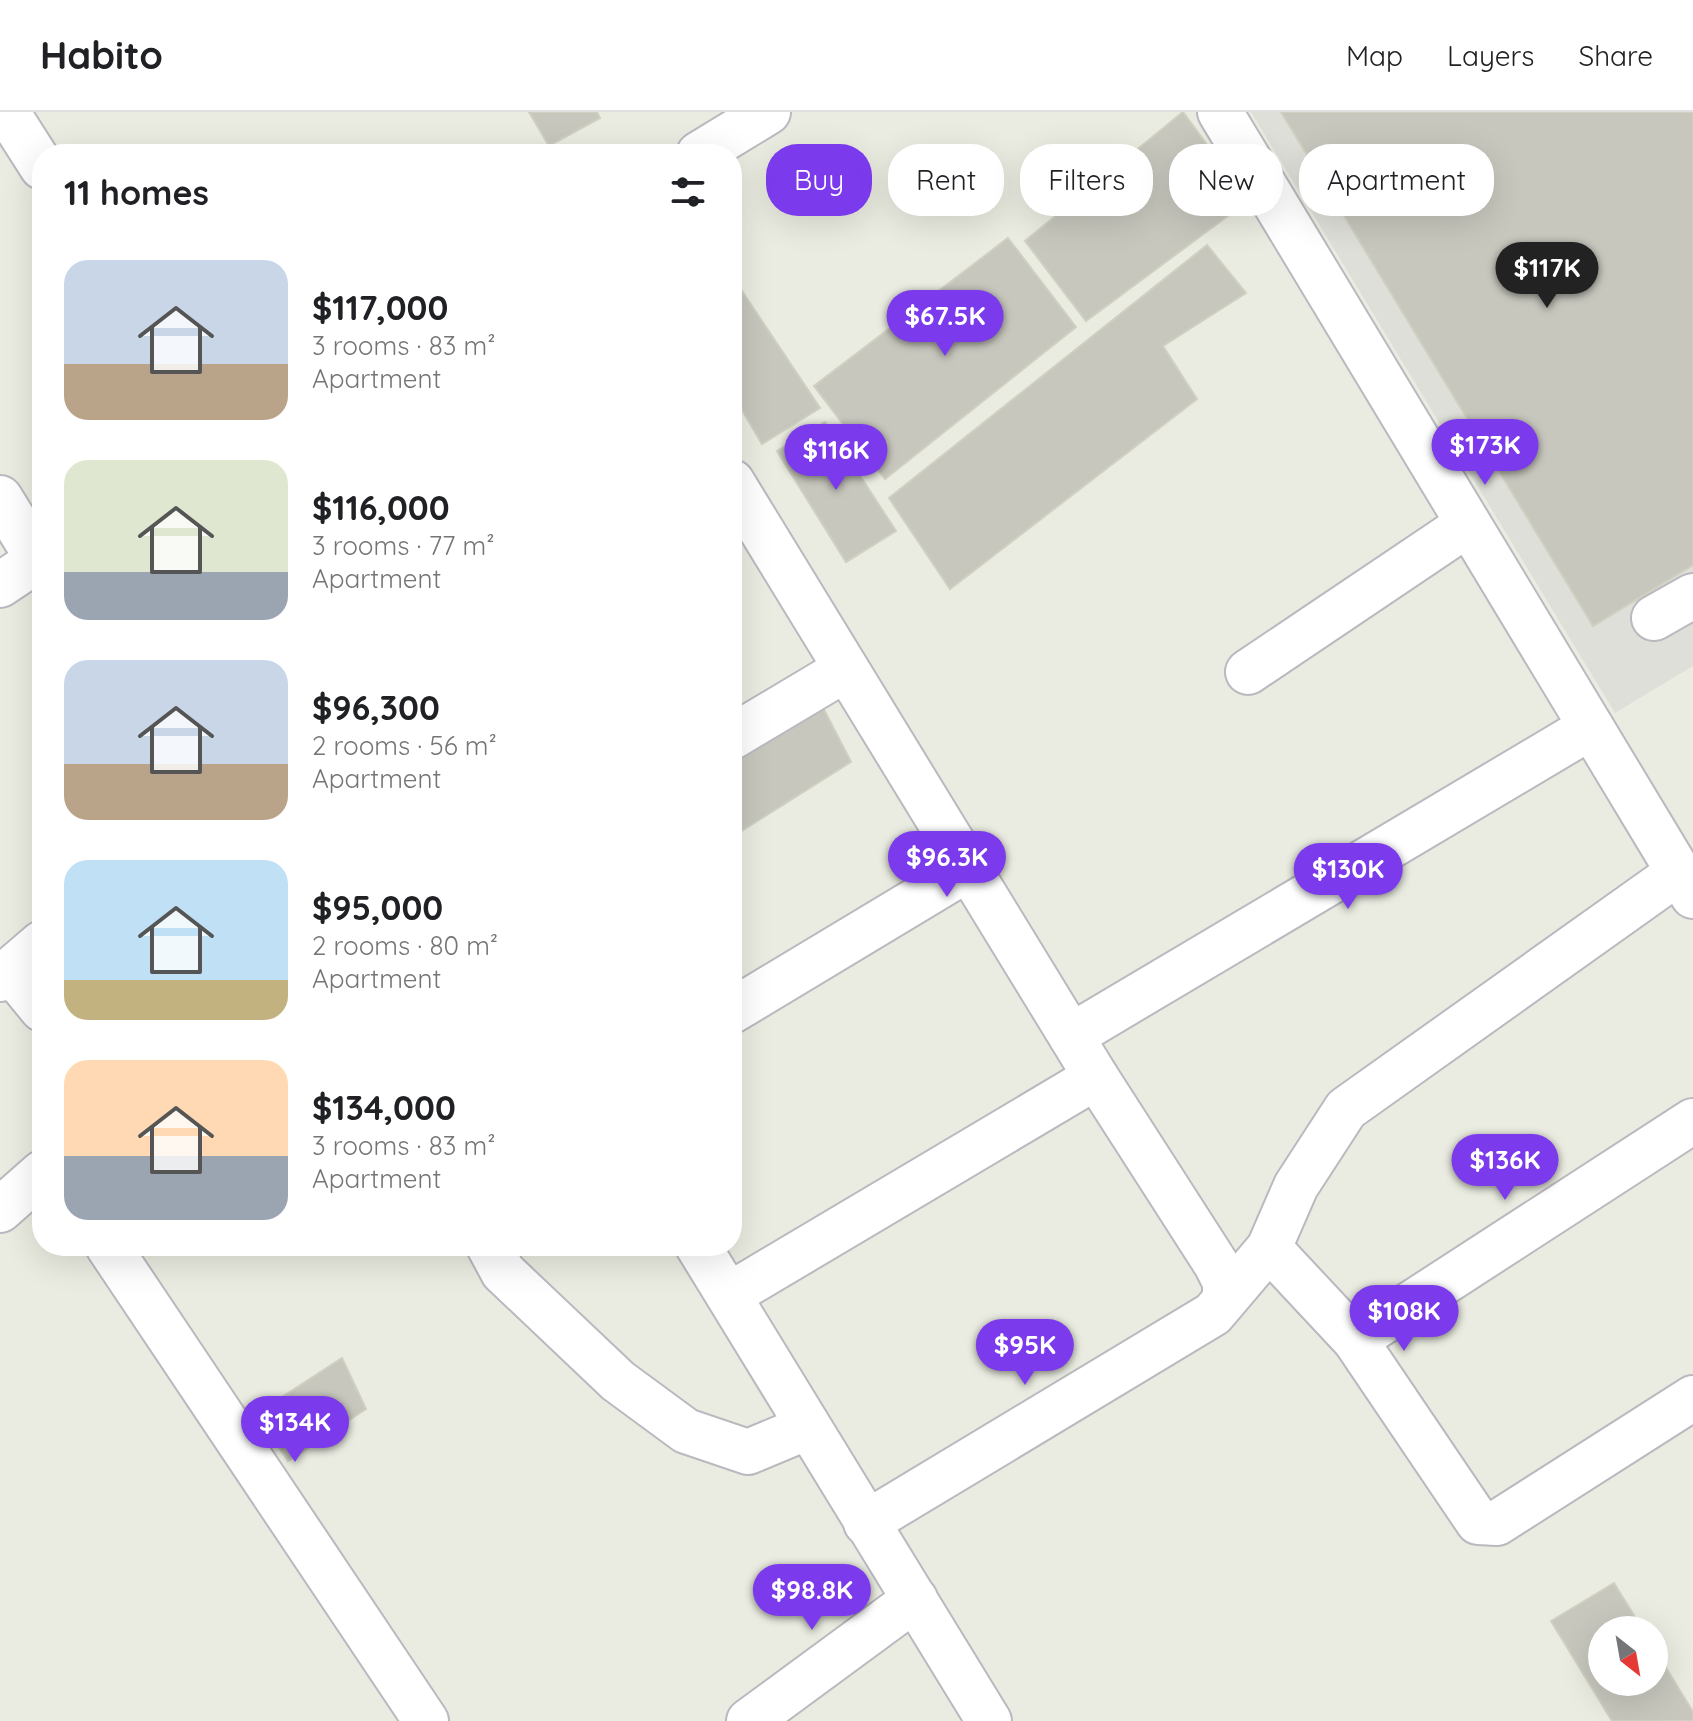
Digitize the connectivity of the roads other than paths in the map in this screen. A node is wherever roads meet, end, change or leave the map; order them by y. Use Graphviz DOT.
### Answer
graph roads {
  1 [pos="7,112"];
  2 [pos="768,112"];
  3 [pos="1220,112"];
  4 [pos="715,144"];
  5 [pos="32,151"];
  6 [pos="0,498"];
  7 [pos="742,498"];
  8 [pos="1468,524"];
  9 [pos="32,546"];
  10 [pos="32,563"];
  11 [pos="0,585"];
  12 [pos="1693,596"];
  13 [pos="1654,618"];
  14 [pos="846,669"];
  15 [pos="1248,672"];
  16 [pos="1591,727"];
  17 [pos="742,731"];
  18 [pos="968,869"];
  19 [pos="1686,884"];
  20 [pos="17,964"];
  21 [pos="32,991"];
  22 [pos="742,1005"];
  23 [pos="1071,1036"];
  24 [pos="1096,1077"];
  25 [pos="1693,1121"];
  26 [pos="32,1182"];
  27 [pos="0,1210"];
  28 [pos="1269,1248"];
  29 [pos="115,1256"];
  30 [pos="494,1256"];
  31 [pos="704,1256"];
  32 [pos="729,1295"];
  33 [pos="1225,1297"];
  34 [pos="1355,1340"];
  35 [pos="1693,1398"];
  36 [pos="808,1427"];
  37 [pos="866,1523"];
  38 [pos="915,1599"];
  39 [pos="426,1721"];
  40 [pos="749,1721"];
  41 [pos="989,1721"];
  1 -- 5 [label="street"];
  2 -- 4 [label="street"];
  3 -- 8 [label="street"];
  6 -- 9 [label="street"];
  7 -- 14 [label="street"];
  8 -- 15 [label="street"];
  8 -- 16 [label="street"];
  10 -- 11 [label="street"];
  12 -- 13 [label="street"];
  14 -- 17 [label="street"];
  14 -- 18 [label="street"];
  16 -- 19 [label="street"];
  16 -- 23 [label="street"];
  18 -- 22 [label="street"];
  18 -- 23 [label="street"];
  19 -- 28 [label="street"];
  20 -- 21 [label="street"];
  23 -- 24 [label="street"];
  24 -- 32 [label="street"];
  24 -- 33 [label="street"];
  25 -- 34 [label="street"];
  26 -- 27 [label="street"];
  28 -- 33 [label="street"];
  28 -- 34 [label="street"];
  29 -- 39 [label="street"];
  30 -- 36 [label="street"];
  31 -- 32 [label="street"];
  32 -- 36 [label="street"];
  33 -- 37 [label="street"];
  34 -- 35 [label="street"];
  36 -- 37 [label="street"];
  37 -- 38 [label="street"];
  38 -- 40 [label="street"];
  38 -- 41 [label="street"];
}
